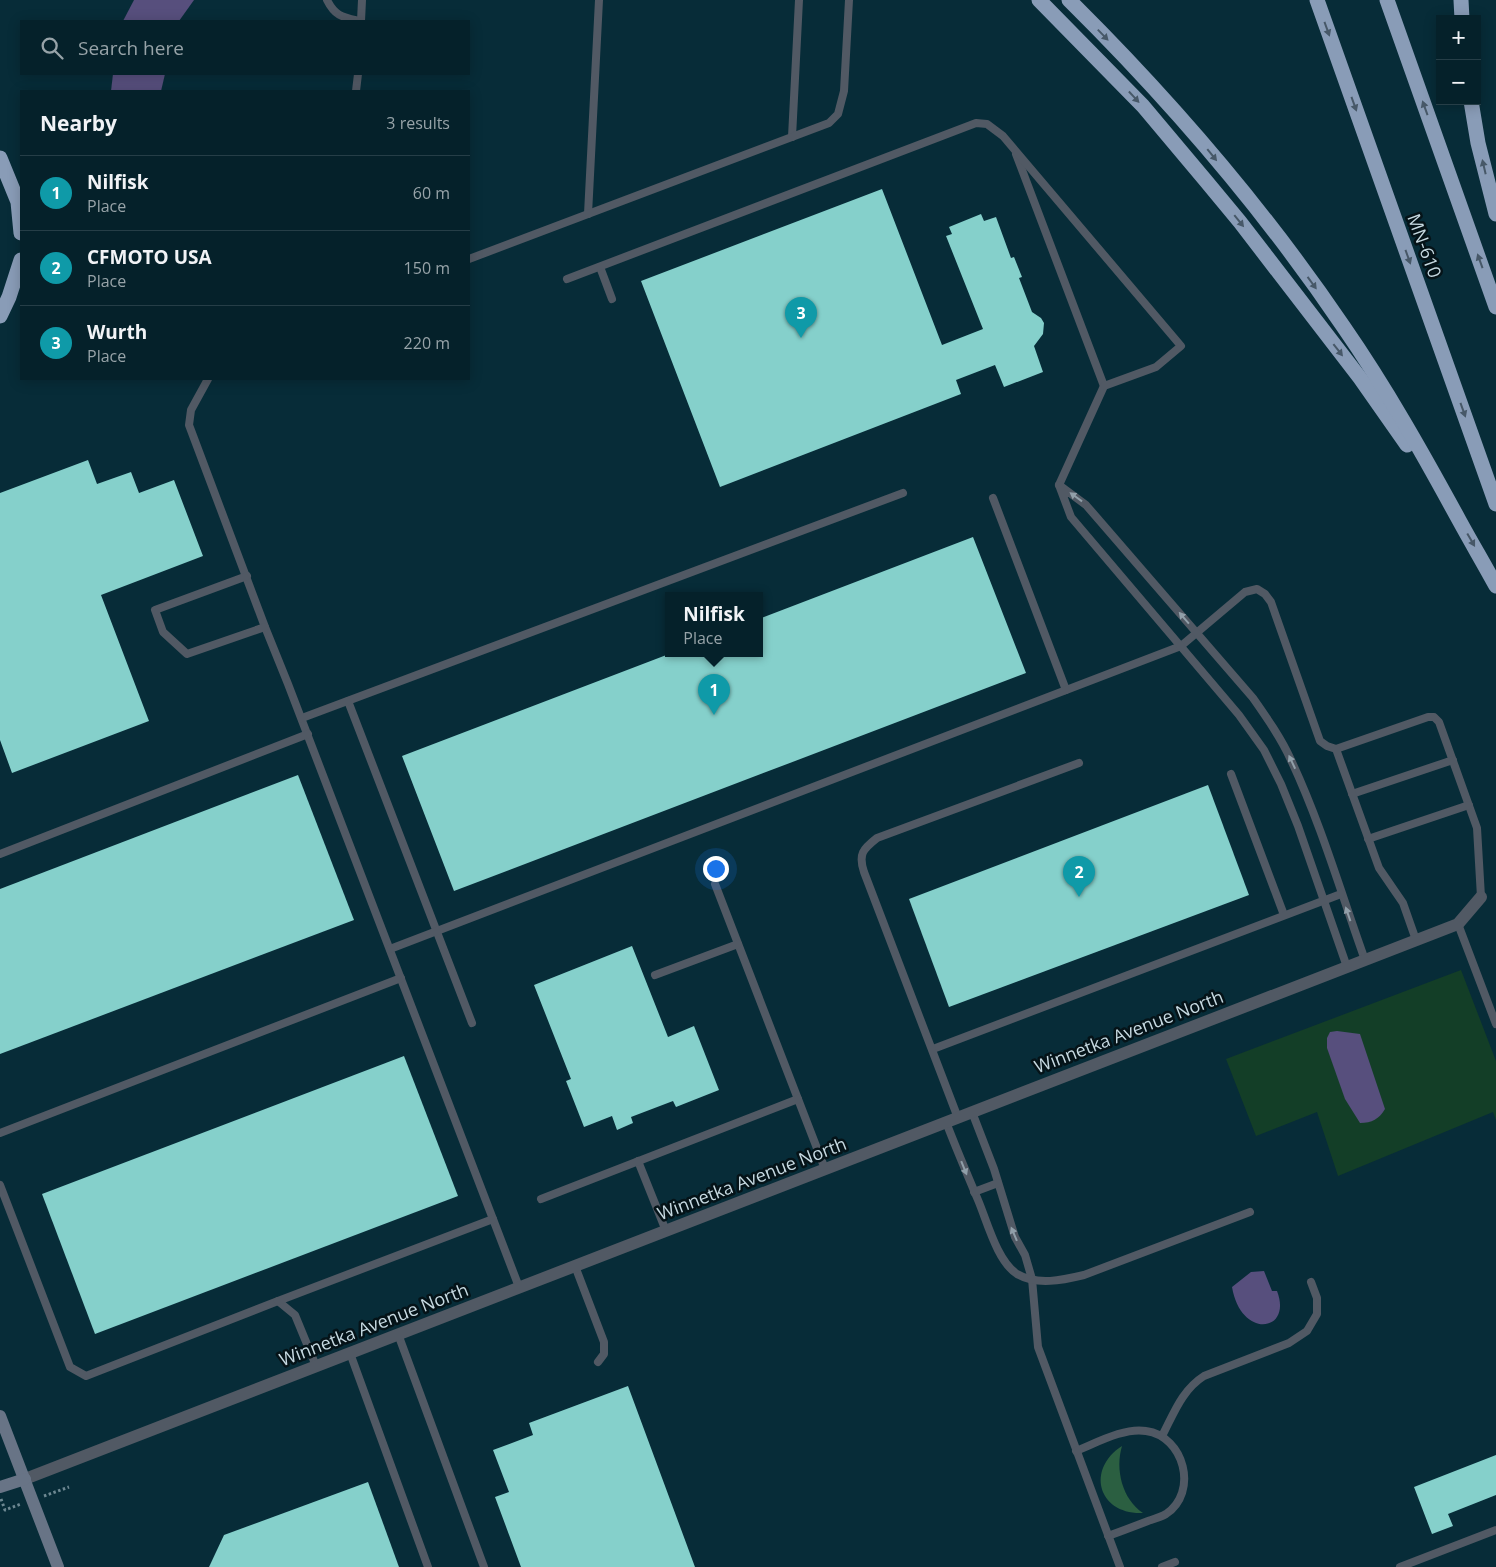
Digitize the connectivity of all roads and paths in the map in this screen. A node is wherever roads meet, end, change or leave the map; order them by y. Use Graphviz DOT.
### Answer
graph roads {
  1 [pos="326,0"];
  2 [pos="362,0"];
  3 [pos="599,0"];
  4 [pos="799,0"];
  5 [pos="849,0"];
  6 [pos="1039,0"];
  7 [pos="1069,0"];
  8 [pos="1317,0"];
  9 [pos="1387,0"];
  10 [pos="1461,0"];
  11 [pos="1462,15"];
  12 [pos="355,20"];
  13 [pos="360,20"];
  14 [pos="358,75"];
  15 [pos="356,90"];
  16 [pos="1472,105"];
  17 [pos="792,137"];
  18 [pos="1014,149"];
  19 [pos="0,158"];
  20 [pos="588,214"];
  21 [pos="1496,214"];
  22 [pos="20,223"];
  23 [pos="470,259"];
  24 [pos="20,263"];
  25 [pos="600,267"];
  26 [pos="567,279"];
  27 [pos="612,299"];
  28 [pos="1496,307"];
  29 [pos="0,316"];
  30 [pos="207,380"];
  31 [pos="1104,386"];
  32 [pos="1059,485"];
  33 [pos="903,494"];
  34 [pos="993,498"];
  35 [pos="1496,504"];
  36 [pos="1461,522"];
  37 [pos="246,576"];
  38 [pos="1496,586"];
  39 [pos="265,627"];
  40 [pos="1196,632"];
  41 [pos="1181,646"];
  42 [pos="1066,690"];
  43 [pos="348,701"];
  44 [pos="302,718"];
  45 [pos="308,734"];
  46 [pos="1336,749"];
  47 [pos="1453,760"];
  48 [pos="1079,763"];
  49 [pos="1231,774"];
  50 [pos="1352,794"];
  51 [pos="1469,805"];
  52 [pos="1368,839"];
  53 [pos="0,854"];
  54 [pos="715,884"];
  55 [pos="1341,894"];
  56 [pos="1481,897"];
  57 [pos="1324,900"];
  58 [pos="1284,915"];
  59 [pos="1458,924"];
  60 [pos="436,931"];
  61 [pos="1416,940"];
  62 [pos="738,944"];
  63 [pos="390,949"];
  64 [pos="1364,960"];
  65 [pos="1347,967"];
  66 [pos="655,975"];
  67 [pos="401,978"];
  68 [pos="472,1023"];
  69 [pos="1496,1024"];
  70 [pos="933,1049"];
  71 [pos="798,1099"];
  72 [pos="972,1112"];
  73 [pos="952,1120"];
  74 [pos="0,1133"];
  75 [pos="638,1161"];
  76 [pos="825,1169"];
  77 [pos="998,1183"];
  78 [pos="0,1185"];
  79 [pos="974,1192"];
  80 [pos="541,1199"];
  81 [pos="1250,1212"];
  82 [pos="493,1219"];
  83 [pos="666,1231"];
  84 [pos="576,1266"];
  85 [pos="1032,1279"];
  86 [pos="1311,1282"];
  87 [pos="519,1287"];
  88 [pos="278,1301"];
  89 [pos="398,1334"];
  90 [pos="350,1353"];
  91 [pos="598,1362"];
  92 [pos="316,1366"];
  93 [pos="0,1416"];
  94 [pos="1162,1436"];
  95 [pos="1076,1451"];
  96 [pos="25,1479"];
  97 [pos="0,1487"];
  98 [pos="0,1496"];
  99 [pos="5,1510"];
  100 [pos="1496,1530"];
  101 [pos="1108,1536"];
  102 [pos="1175,1562"];
  103 [pos="58,1567"];
  104 [pos="428,1567"];
  105 [pos="484,1567"];
  106 [pos="1120,1567"];
  107 [pos="1162,1567"];
  108 [pos="1400,1567"];
  1 -- 12 [label="lane"];
  2 -- 13 [label="lane"];
  3 -- 20 [label="lane"];
  4 -- 17 [label="lane"];
  5 -- 17 [label="lane"];
  6 -- 36 [label="highway, one-way"];
  7 -- 36 [label="highway, one-way"];
  8 -- 35 [label="highway, MN-610, one-way"];
  28 -- 9 [label="highway, one-way"];
  10 -- 11 [label="highway"];
  14 -- 15 [label="lane"];
  21 -- 16 [label="highway, one-way"];
  17 -- 20 [label="lane"];
  18 -- 25 [label="lane"];
  18 -- 31 [label="lane"];
  18 -- 31 [label="lane"];
  19 -- 22 [label="highway"];
  20 -- 23 [label="lane"];
  24 -- 29 [label="highway"];
  25 -- 26 [label="lane"];
  25 -- 27 [label="lane"];
  30 -- 37 [label="lane"];
  31 -- 32 [label="lane"];
  40 -- 32 [label="lane, one-way"];
  32 -- 41 [label="lane"];
  33 -- 43 [label="lane"];
  34 -- 42 [label="lane"];
  36 -- 38 [label="highway, one-way"];
  37 -- 39 [label="lane"];
  37 -- 39 [label="lane"];
  39 -- 44 [label="lane"];
  40 -- 41 [label="lane"];
  40 -- 46 [label="lane"];
  55 -- 40 [label="lane, one-way"];
  41 -- 42 [label="lane"];
  41 -- 57 [label="lane"];
  42 -- 60 [label="lane"];
  43 -- 44 [label="lane"];
  43 -- 60 [label="lane"];
  44 -- 45 [label="lane"];
  45 -- 53 [label="lane"];
  45 -- 63 [label="lane"];
  46 -- 47 [label="lane"];
  46 -- 50 [label="lane"];
  47 -- 50 [label="lane"];
  47 -- 51 [label="lane"];
  48 -- 70 [label="lane"];
  49 -- 58 [label="lane"];
  50 -- 52 [label="lane"];
  51 -- 52 [label="lane"];
  51 -- 56 [label="lane"];
  52 -- 61 [label="lane"];
  54 -- 62 [label="lane"];
  55 -- 57 [label="lane"];
  64 -- 55 [label="lane, one-way"];
  56 -- 59 [label="street, Winnetka Avenue North"];
  57 -- 58 [label="lane"];
  57 -- 65 [label="lane"];
  58 -- 70 [label="lane"];
  59 -- 61 [label="street, Winnetka Avenue North"];
  59 -- 69 [label="lane"];
  60 -- 63 [label="lane"];
  60 -- 68 [label="lane"];
  61 -- 64 [label="street, Winnetka Avenue North"];
  62 -- 66 [label="lane"];
  62 -- 71 [label="lane"];
  63 -- 67 [label="lane"];
  64 -- 65 [label="street, Winnetka Avenue North"];
  65 -- 72 [label="street, Winnetka Avenue North"];
  67 -- 74 [label="lane"];
  67 -- 82 [label="lane"];
  70 -- 73 [label="lane"];
  71 -- 75 [label="lane"];
  71 -- 76 [label="lane"];
  72 -- 73 [label="street, Winnetka Avenue North"];
  72 -- 77 [label="lane"];
  73 -- 76 [label="street, Winnetka Avenue North"];
  73 -- 79 [label="lane, one-way"];
  75 -- 80 [label="lane"];
  75 -- 83 [label="lane"];
  76 -- 83 [label="street, Winnetka Avenue North"];
  77 -- 79 [label="lane"];
  85 -- 77 [label="lane, one-way"];
  78 -- 88 [label="lane"];
  79 -- 85 [label="lane"];
  81 -- 85 [label="lane"];
  82 -- 87 [label="lane"];
  82 -- 88 [label="lane"];
  83 -- 84 [label="street, Winnetka Avenue North"];
  84 -- 87 [label="street, Winnetka Avenue North"];
  84 -- 91 [label="lane"];
  85 -- 95 [label="lane"];
  86 -- 94 [label="lane"];
  87 -- 89 [label="street, Winnetka Avenue North"];
  88 -- 92 [label="lane"];
  89 -- 90 [label="street, Winnetka Avenue North"];
  89 -- 105 [label="lane"];
  90 -- 92 [label="street, Winnetka Avenue North"];
  90 -- 104 [label="lane"];
  92 -- 96 [label="street, Winnetka Avenue North"];
  93 -- 96 [label="street"];
  94 -- 95 [label="lane"];
  94 -- 101 [label="lane"];
  95 -- 101 [label="lane"];
  96 -- 97 [label="street"];
  96 -- 103 [label="street"];
  98 -- 99 [label="path"];
  100 -- 108 [label="lane"];
  101 -- 106 [label="lane"];
  102 -- 107 [label="lane"];
}
